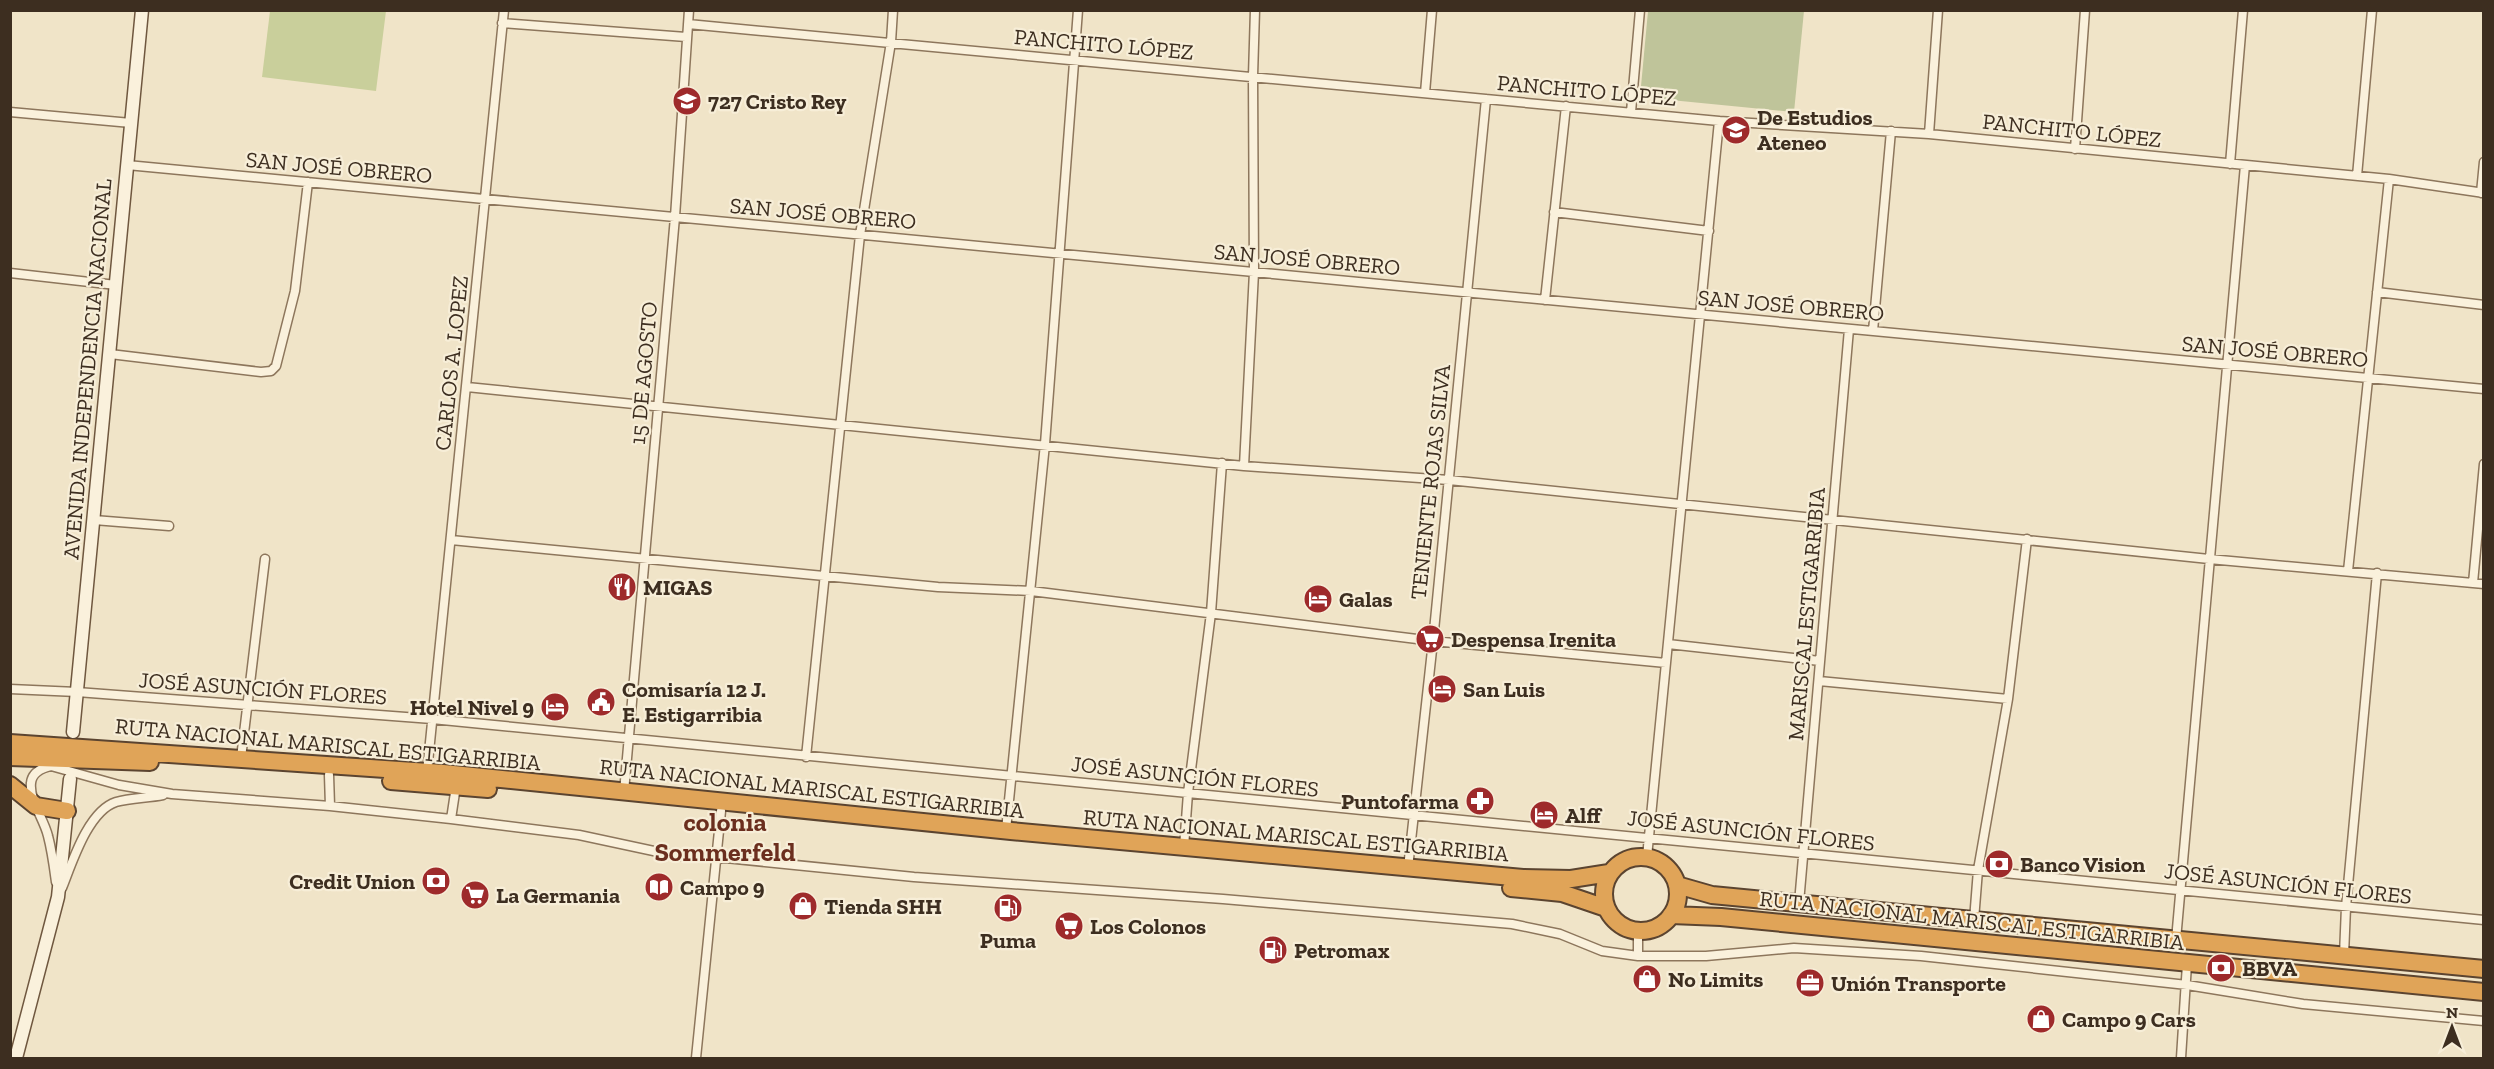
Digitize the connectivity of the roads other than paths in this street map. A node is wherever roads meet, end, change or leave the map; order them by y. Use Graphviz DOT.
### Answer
graph roads {
  1 [pos="142,10"];
  2 [pos="504,10"];
  3 [pos="689,10"];
  4 [pos="893,10"];
  5 [pos="1078,10"];
  6 [pos="1255,10"];
  7 [pos="1432,10"];
  8 [pos="1640,10"];
  9 [pos="1938,10"];
  10 [pos="2085,10"];
  11 [pos="2243,10"];
  12 [pos="2372,10"];
  13 [pos="502,23"];
  14 [pos="688,24"];
  15 [pos="686,37"];
  16 [pos="891,42"];
  17 [pos="1074,60"];
  18 [pos="1253,76"];
  19 [pos="1425,93"];
  20 [pos="1486,99"];
  21 [pos="1566,106"];
  22 [pos="10,112"];
  23 [pos="1631,112"];
  24 [pos="1719,121"];
  25 [pos="131,123"];
  26 [pos="1891,131"];
  27 [pos="1929,134"];
  28 [pos="2075,149"];
  29 [pos="2484,162"];
  30 [pos="2230,164"];
  31 [pos="127,165"];
  32 [pos="2245,165"];
  33 [pos="2357,176"];
  34 [pos="2389,179"];
  35 [pos="308,182"];
  36 [pos="2482,193"];
  37 [pos="485,199"];
  38 [pos="1554,212"];
  39 [pos="675,217"];
  40 [pos="1709,231"];
  41 [pos="860,235"];
  42 [pos="1060,254"];
  43 [pos="1254,272"];
  44 [pos="10,273"];
  45 [pos="116,285"];
  46 [pos="1467,292"];
  47 [pos="2377,292"];
  48 [pos="1545,300"];
  49 [pos="2484,304"];
  50 [pos="1700,315"];
  51 [pos="1849,329"];
  52 [pos="1873,331"];
  53 [pos="110,354"];
  54 [pos="2227,364"];
  55 [pos="2368,378"];
  56 [pos="467,387"];
  57 [pos="2484,389"];
  58 [pos="658,406"];
  59 [pos="839,424"];
  60 [pos="1045,444"];
  61 [pos="1222,464"];
  62 [pos="2484,464"];
  63 [pos="1244,466"];
  64 [pos="1449,480"];
  65 [pos="1682,504"];
  66 [pos="1833,519"];
  67 [pos="94,520"];
  68 [pos="169,526"];
  69 [pos="2027,539"];
  70 [pos="451,540"];
  71 [pos="2209,558"];
  72 [pos="265,559"];
  73 [pos="645,559"];
  74 [pos="2348,571"];
  75 [pos="2377,573"];
  76 [pos="824,576"];
  77 [pos="2473,583"];
  78 [pos="2484,584"];
  79 [pos="1031,591"];
  80 [pos="1211,613"];
  81 [pos="1433,641"];
  82 [pos="1668,644"];
  83 [pos="1820,661"];
  84 [pos="1666,663"];
  85 [pos="1819,681"];
  86 [pos="10,689"];
  87 [pos="77,692"];
  88 [pos="2008,699"];
  89 [pos="248,705"];
  90 [pos="432,719"];
  91 [pos="73,732"];
  92 [pos="630,739"];
  93 [pos="10,743"];
  94 [pos="806,757"];
  95 [pos="10,758"];
  96 [pos="241,758"];
  97 [pos="427,772"];
  98 [pos="329,776"];
  99 [pos="1012,776"];
  100 [pos="70,778"];
  101 [pos="10,785"];
  102 [pos="456,786"];
  103 [pos="624,792"];
  104 [pos="172,794"];
  105 [pos="1188,794"];
  106 [pos="36,806"];
  107 [pos="330,806"];
  108 [pos="721,811"];
  109 [pos="66,812"];
  110 [pos="1413,815"];
  111 [pos="451,819"];
  112 [pos="1006,830"];
  113 [pos="1649,838"];
  114 [pos="1184,847"];
  115 [pos="1804,854"];
  116 [pos="716,857"];
  117 [pos="1647,857"];
  118 [pos="1408,868"];
  119 [pos="1978,870"];
  120 [pos="1609,873"];
  121 [pos="1677,885"];
  122 [pos="2180,891"];
  123 [pos="58,897"];
  124 [pos="1798,903"];
  125 [pos="2346,906"];
  126 [pos="1606,908"];
  127 [pos="1671,915"];
  128 [pos="1974,920"];
  129 [pos="2484,920"];
  130 [pos="1638,932"];
  131 [pos="2176,940"];
  132 [pos="2344,955"];
  133 [pos="1638,956"];
  134 [pos="2187,964"];
  135 [pos="2484,969"];
  136 [pos="2187,985"];
  137 [pos="2484,992"];
  138 [pos="2484,1021"];
  139 [pos="16,1059"];
  140 [pos="696,1059"];
  141 [pos="2181,1059"];
  1 -- 25 [label="main road, AVENIDA INDEPENDENCIA NACIONAL"];
  2 -- 13 [label="street, CARLOS A. LOPEZ"];
  3 -- 14 [label="street, 15 DE AGOSTO"];
  4 -- 16 [label="street"];
  5 -- 17 [label="street"];
  6 -- 18 [label="street"];
  7 -- 19 [label="street"];
  8 -- 23 [label="street"];
  9 -- 27 [label="street"];
  10 -- 28 [label="street"];
  11 -- 30 [label="street"];
  12 -- 33 [label="street"];
  13 -- 15 [label="street"];
  13 -- 37 [label="street, CARLOS A. LOPEZ"];
  14 -- 15 [label="street, 15 DE AGOSTO"];
  14 -- 16 [label="street, PANCHITO LÓPEZ"];
  15 -- 39 [label="street, 15 DE AGOSTO"];
  16 -- 17 [label="street, PANCHITO LÓPEZ"];
  16 -- 41 [label="street"];
  17 -- 18 [label="street, PANCHITO LÓPEZ"];
  17 -- 42 [label="street"];
  18 -- 19 [label="street, PANCHITO LÓPEZ"];
  18 -- 43 [label="street"];
  19 -- 20 [label="street, PANCHITO LÓPEZ"];
  20 -- 21 [label="street, PANCHITO LÓPEZ"];
  20 -- 46 [label="street, TENIENTE ROJAS SILVA"];
  21 -- 23 [label="street, PANCHITO LÓPEZ"];
  21 -- 38 [label="street"];
  22 -- 25 [label="street"];
  23 -- 24 [label="street, PANCHITO LÓPEZ"];
  24 -- 26 [label="street, PANCHITO LÓPEZ"];
  24 -- 40 [label="street"];
  25 -- 31 [label="main road, AVENIDA INDEPENDENCIA NACIONAL"];
  26 -- 27 [label="street, PANCHITO LÓPEZ"];
  26 -- 52 [label="street"];
  27 -- 28 [label="street, PANCHITO LÓPEZ"];
  28 -- 30 [label="street, PANCHITO LÓPEZ"];
  29 -- 36 [label="street"];
  30 -- 32 [label="street, PANCHITO LÓPEZ"];
  31 -- 35 [label="street, SAN JOSÉ OBRERO"];
  31 -- 45 [label="main road, AVENIDA INDEPENDENCIA NACIONAL"];
  32 -- 33 [label="street, PANCHITO LÓPEZ"];
  32 -- 54 [label="street"];
  33 -- 34 [label="street, PANCHITO LÓPEZ"];
  34 -- 36 [label="street, PANCHITO LÓPEZ"];
  34 -- 47 [label="street"];
  35 -- 37 [label="street, SAN JOSÉ OBRERO"];
  35 -- 53 [label="street"];
  37 -- 39 [label="street, SAN JOSÉ OBRERO"];
  37 -- 56 [label="street, CARLOS A. LOPEZ"];
  38 -- 40 [label="street"];
  38 -- 48 [label="street"];
  39 -- 41 [label="street, SAN JOSÉ OBRERO"];
  39 -- 58 [label="street, 15 DE AGOSTO"];
  40 -- 50 [label="street"];
  41 -- 42 [label="street, SAN JOSÉ OBRERO"];
  41 -- 59 [label="street"];
  42 -- 43 [label="street, SAN JOSÉ OBRERO"];
  42 -- 60 [label="street"];
  43 -- 46 [label="street, SAN JOSÉ OBRERO"];
  43 -- 63 [label="street"];
  44 -- 45 [label="street"];
  45 -- 53 [label="main road, AVENIDA INDEPENDENCIA NACIONAL"];
  46 -- 48 [label="street, SAN JOSÉ OBRERO"];
  46 -- 64 [label="street, TENIENTE ROJAS SILVA"];
  47 -- 49 [label="street"];
  47 -- 55 [label="street"];
  48 -- 50 [label="street, SAN JOSÉ OBRERO"];
  50 -- 51 [label="street, SAN JOSÉ OBRERO"];
  50 -- 65 [label="street"];
  51 -- 52 [label="street, SAN JOSÉ OBRERO"];
  51 -- 66 [label="street, MARISCAL ESTIGARRIBIA"];
  52 -- 54 [label="street, SAN JOSÉ OBRERO"];
  53 -- 67 [label="main road, AVENIDA INDEPENDENCIA NACIONAL"];
  54 -- 55 [label="street, SAN JOSÉ OBRERO"];
  54 -- 71 [label="street"];
  55 -- 57 [label="street, SAN JOSÉ OBRERO"];
  55 -- 74 [label="street"];
  56 -- 58 [label="street"];
  56 -- 70 [label="street, CARLOS A. LOPEZ"];
  58 -- 59 [label="street"];
  58 -- 73 [label="street, 15 DE AGOSTO"];
  59 -- 60 [label="street"];
  59 -- 76 [label="street"];
  60 -- 61 [label="street"];
  60 -- 79 [label="street"];
  61 -- 63 [label="street"];
  61 -- 80 [label="street"];
  62 -- 77 [label="street"];
  63 -- 64 [label="street"];
  64 -- 65 [label="street"];
  64 -- 81 [label="street, TENIENTE ROJAS SILVA"];
  65 -- 66 [label="street"];
  65 -- 82 [label="street"];
  66 -- 69 [label="street"];
  66 -- 83 [label="street, MARISCAL ESTIGARRIBIA"];
  67 -- 68 [label="street"];
  67 -- 87 [label="main road, AVENIDA INDEPENDENCIA NACIONAL"];
  69 -- 71 [label="street"];
  69 -- 88 [label="street"];
  70 -- 73 [label="street"];
  70 -- 90 [label="street, CARLOS A. LOPEZ"];
  71 -- 74 [label="street"];
  71 -- 122 [label="street"];
  72 -- 89 [label="street"];
  73 -- 76 [label="street"];
  73 -- 92 [label="street, 15 DE AGOSTO"];
  74 -- 75 [label="street"];
  75 -- 77 [label="street"];
  75 -- 125 [label="street"];
  76 -- 79 [label="street"];
  76 -- 94 [label="street"];
  77 -- 78 [label="street"];
  79 -- 80 [label="street"];
  79 -- 99 [label="street"];
  80 -- 81 [label="street"];
  80 -- 105 [label="street"];
  81 -- 84 [label="street"];
  81 -- 110 [label="street, TENIENTE ROJAS SILVA"];
  82 -- 83 [label="street"];
  82 -- 84 [label="street"];
  83 -- 85 [label="street, MARISCAL ESTIGARRIBIA"];
  84 -- 113 [label="street"];
  85 -- 88 [label="street"];
  85 -- 115 [label="street, MARISCAL ESTIGARRIBIA"];
  86 -- 87 [label="street, JOSÉ ASUNCIÓN FLORES"];
  87 -- 89 [label="street, JOSÉ ASUNCIÓN FLORES"];
  87 -- 91 [label="main road, AVENIDA INDEPENDENCIA NACIONAL"];
  88 -- 119 [label="street"];
  89 -- 90 [label="street, JOSÉ ASUNCIÓN FLORES"];
  89 -- 96 [label="street"];
  90 -- 92 [label="street, JOSÉ ASUNCIÓN FLORES"];
  90 -- 97 [label="street, CARLOS A. LOPEZ"];
  92 -- 94 [label="street, JOSÉ ASUNCIÓN FLORES"];
  92 -- 103 [label="street, 15 DE AGOSTO"];
  93 -- 96 [label="highway, RUTA NACIONAL MARISCAL ESTIGARRIBIA"];
  94 -- 99 [label="street, JOSÉ ASUNCIÓN FLORES"];
  95 -- 98 [label="highway, RUTA NACIONAL MARISCAL ESTIGARRIBIA"];
  96 -- 97 [label="highway, RUTA NACIONAL MARISCAL ESTIGARRIBIA"];
  97 -- 103 [label="highway, RUTA NACIONAL MARISCAL ESTIGARRIBIA"];
  98 -- 102 [label="highway, RUTA NACIONAL MARISCAL ESTIGARRIBIA"];
  98 -- 107 [label="street"];
  99 -- 105 [label="street, JOSÉ ASUNCIÓN FLORES"];
  99 -- 112 [label="street"];
  100 -- 109 [label="main road"];
  101 -- 106 [label="highway"];
  102 -- 108 [label="highway, RUTA NACIONAL MARISCAL ESTIGARRIBIA"];
  102 -- 111 [label="street"];
  103 -- 112 [label="highway, RUTA NACIONAL MARISCAL ESTIGARRIBIA"];
  104 -- 106 [label="street"];
  104 -- 107 [label="street"];
  104 -- 123 [label="street"];
  105 -- 110 [label="street, JOSÉ ASUNCIÓN FLORES"];
  105 -- 114 [label="street"];
  106 -- 109 [label="highway"];
  106 -- 123 [label="street"];
  107 -- 111 [label="street"];
  108 -- 116 [label="street"];
  108 -- 126 [label="highway, RUTA NACIONAL MARISCAL ESTIGARRIBIA"];
  109 -- 123 [label="main road"];
  110 -- 113 [label="street, JOSÉ ASUNCIÓN FLORES"];
  110 -- 118 [label="street, TENIENTE ROJAS SILVA"];
  111 -- 116 [label="street"];
  112 -- 114 [label="highway, RUTA NACIONAL MARISCAL ESTIGARRIBIA"];
  113 -- 115 [label="street, JOSÉ ASUNCIÓN FLORES"];
  113 -- 117 [label="street"];
  114 -- 118 [label="highway, RUTA NACIONAL MARISCAL ESTIGARRIBIA"];
  115 -- 119 [label="street, JOSÉ ASUNCIÓN FLORES"];
  115 -- 124 [label="street, MARISCAL ESTIGARRIBIA"];
  116 -- 133 [label="street"];
  116 -- 140 [label="street"];
  117 -- 120 [label="highway"];
  117 -- 121 [label="highway"];
  118 -- 120 [label="highway, RUTA NACIONAL MARISCAL ESTIGARRIBIA"];
  119 -- 122 [label="street, JOSÉ ASUNCIÓN FLORES"];
  119 -- 128 [label="street"];
  120 -- 126 [label="highway"];
  121 -- 124 [label="highway, RUTA NACIONAL MARISCAL ESTIGARRIBIA"];
  121 -- 127 [label="highway"];
  122 -- 125 [label="street, JOSÉ ASUNCIÓN FLORES"];
  122 -- 131 [label="street"];
  123 -- 139 [label="main road"];
  124 -- 128 [label="highway, RUTA NACIONAL MARISCAL ESTIGARRIBIA"];
  125 -- 129 [label="street, JOSÉ ASUNCIÓN FLORES"];
  125 -- 132 [label="street"];
  126 -- 130 [label="highway"];
  127 -- 130 [label="highway"];
  127 -- 134 [label="highway, RUTA NACIONAL MARISCAL ESTIGARRIBIA"];
  128 -- 131 [label="highway, RUTA NACIONAL MARISCAL ESTIGARRIBIA"];
  130 -- 133 [label="street"];
  131 -- 132 [label="highway, RUTA NACIONAL MARISCAL ESTIGARRIBIA"];
  132 -- 135 [label="highway, RUTA NACIONAL MARISCAL ESTIGARRIBIA"];
  133 -- 136 [label="street"];
  134 -- 136 [label="street"];
  134 -- 137 [label="highway, RUTA NACIONAL MARISCAL ESTIGARRIBIA"];
  136 -- 138 [label="street"];
  136 -- 141 [label="street"];
}
